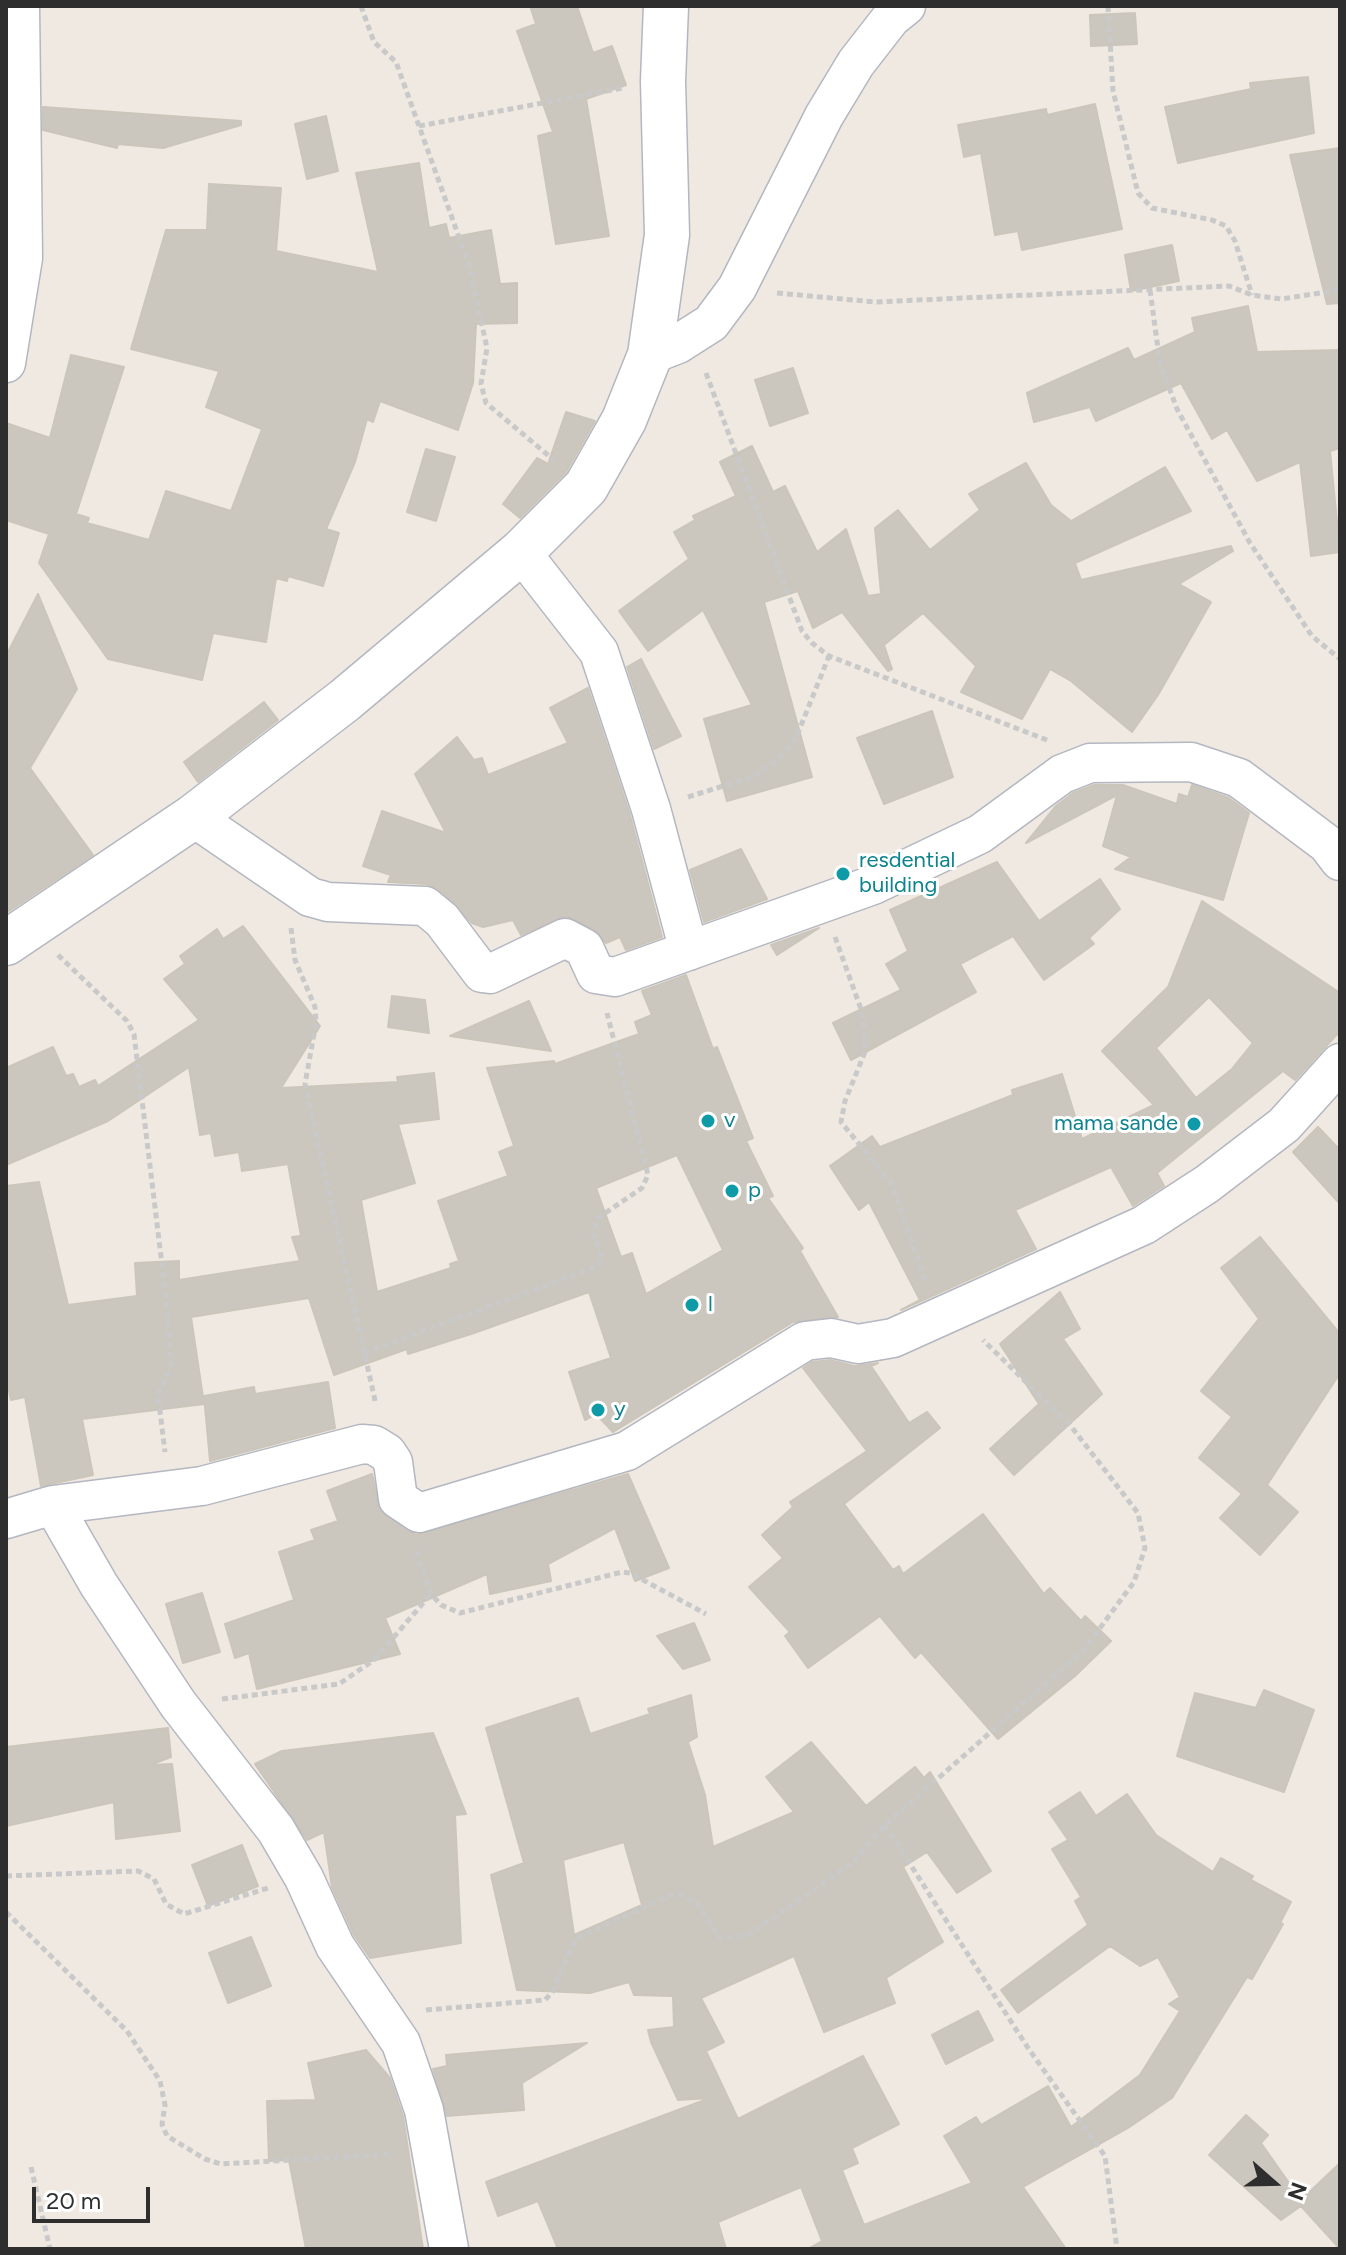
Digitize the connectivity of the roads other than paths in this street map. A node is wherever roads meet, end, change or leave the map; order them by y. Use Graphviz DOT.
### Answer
graph roads {
  1 [pos="20,6"];
  2 [pos="666,6"];
  3 [pos="906,6"];
  4 [pos="650,355"];
  5 [pos="6,363"];
  6 [pos="521,552"];
  7 [pos="193,817"];
  8 [pos="1340,861"];
  9 [pos="17,935"];
  10 [pos="689,951"];
  11 [pos="1340,1063"];
  12 [pos="53,1505"];
  13 [pos="6,1519"];
  14 [pos="449,2249"];
  1 -- 5 [label="street"];
  2 -- 4 [label="street"];
  3 -- 4 [label="street"];
  4 -- 6 [label="street"];
  6 -- 7 [label="street"];
  6 -- 10 [label="street"];
  7 -- 9 [label="street"];
  7 -- 10 [label="street"];
  8 -- 10 [label="street"];
  11 -- 12 [label="street"];
  12 -- 13 [label="street"];
  12 -- 14 [label="street"];
}
